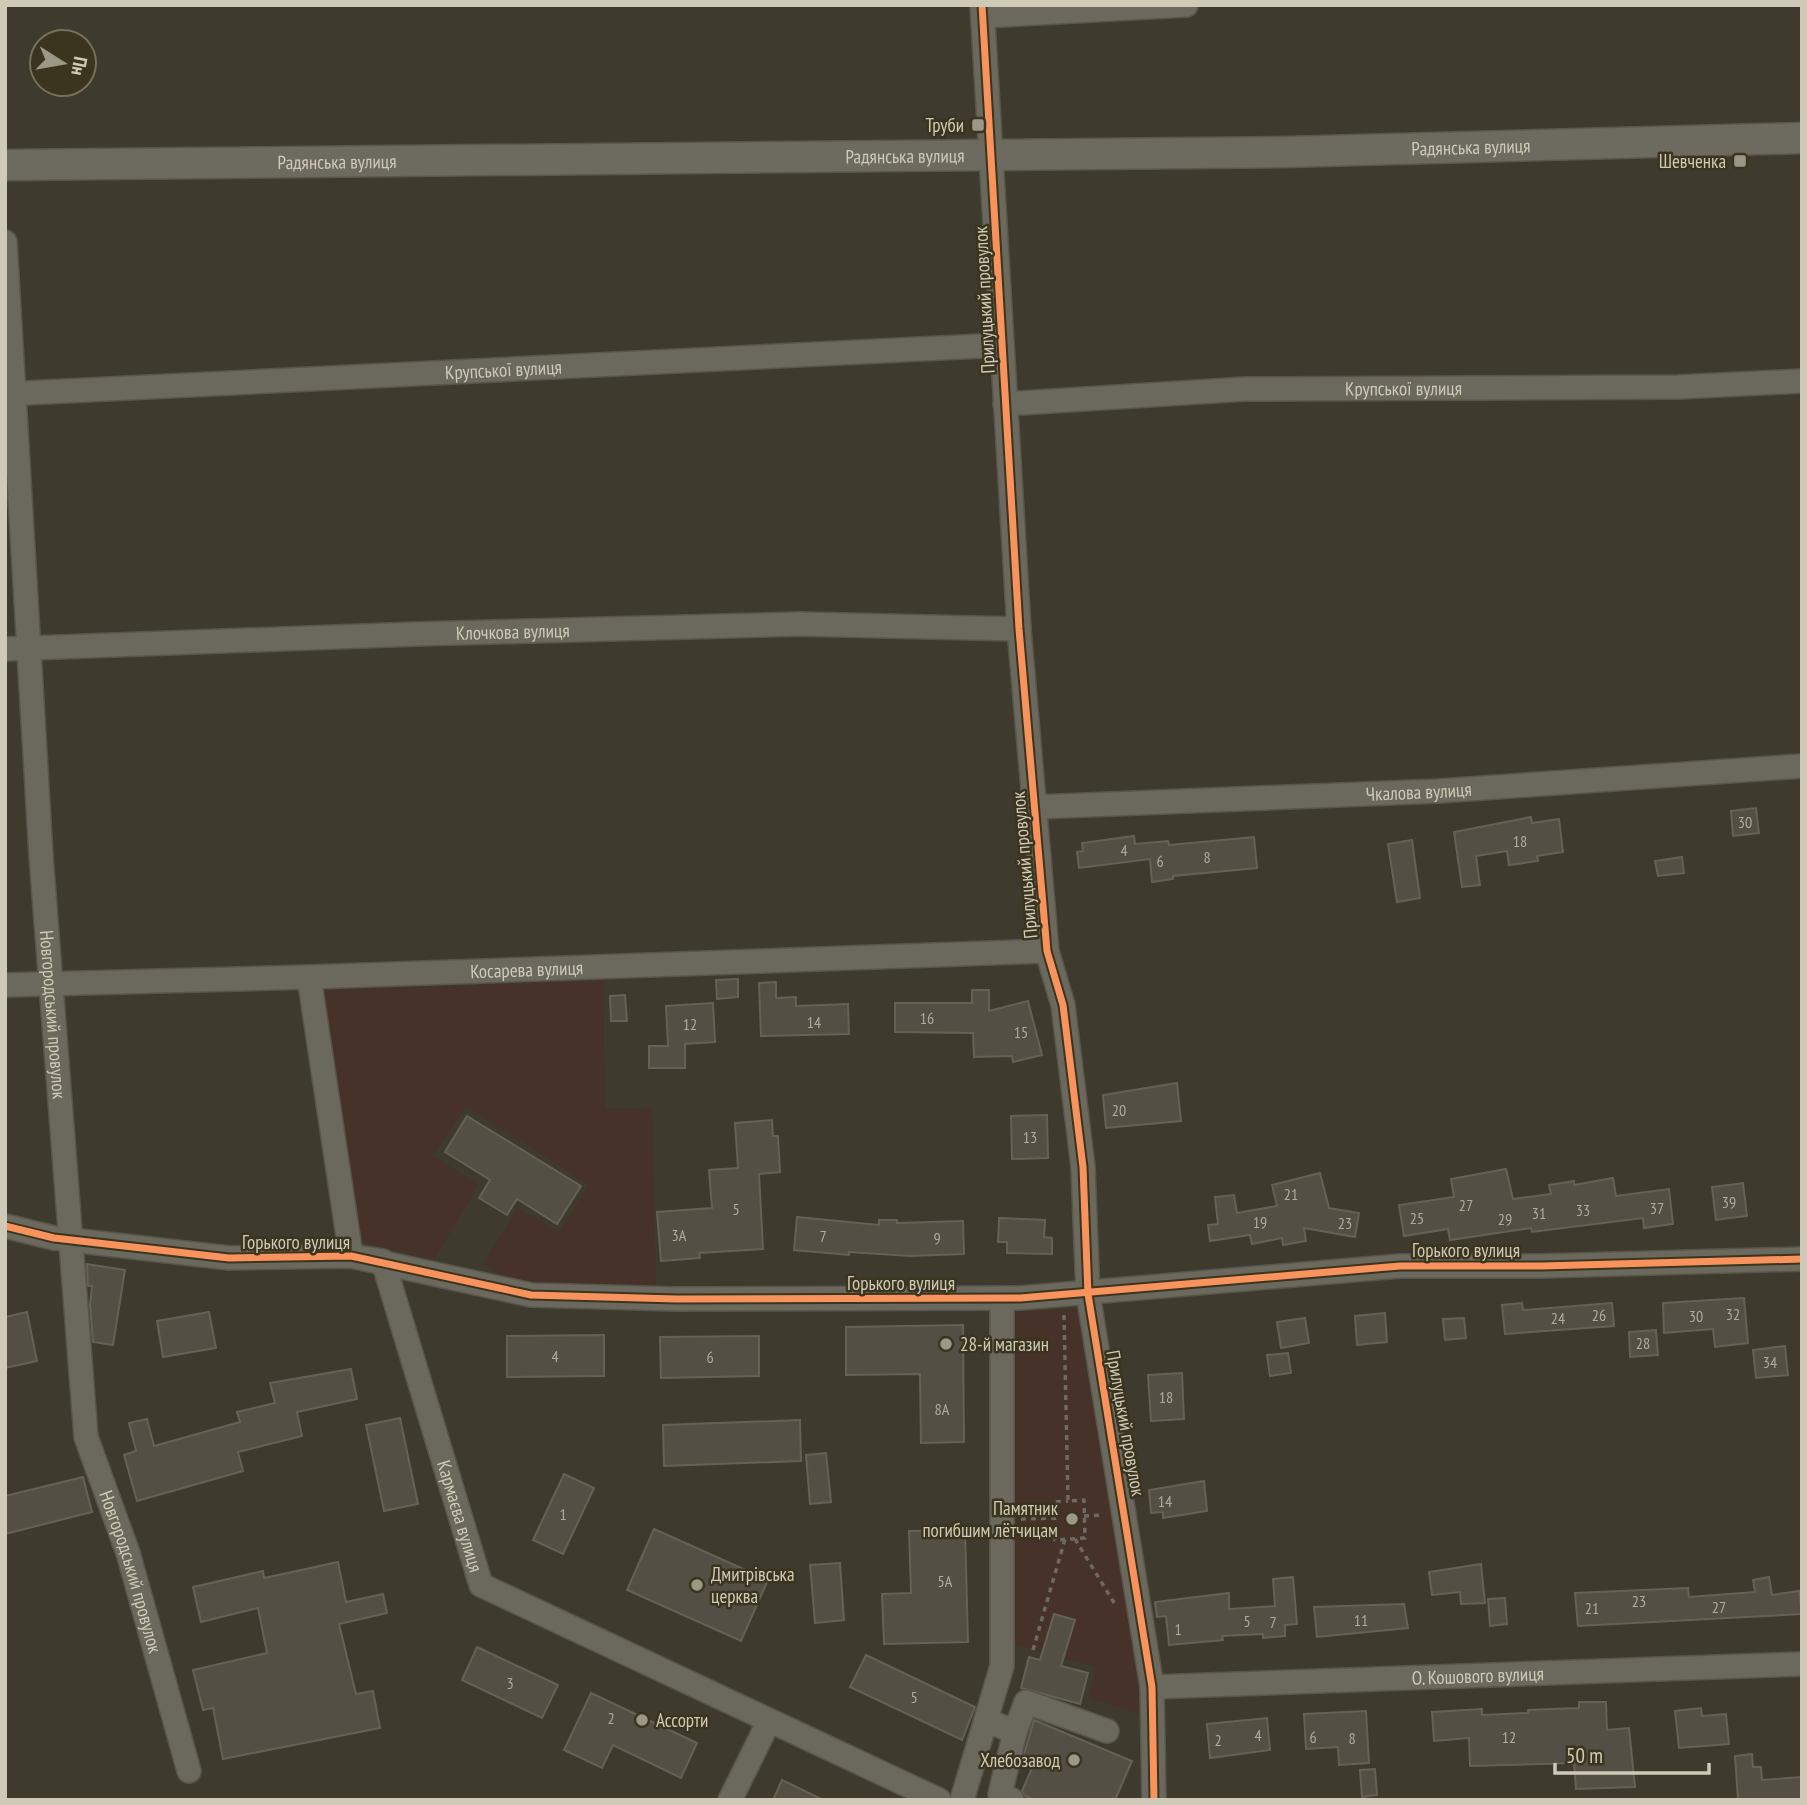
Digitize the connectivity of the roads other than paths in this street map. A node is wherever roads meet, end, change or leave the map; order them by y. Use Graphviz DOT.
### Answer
graph roads {
  1 [pos="1186,5"];
  2 [pos="983,11"];
  3 [pos="1802,138"];
  4 [pos="992,153"];
  5 [pos="5,165"];
  6 [pos="5,242"];
  7 [pos="1002,345"];
  8 [pos="1802,381"];
  9 [pos="9,394"];
  10 [pos="1005,404"];
  11 [pos="1019,629"];
  12 [pos="17,649"];
  13 [pos="1802,766"];
  14 [pos="1036,807"];
  15 [pos="1047,951"];
  16 [pos="309,977"];
  17 [pos="5,985"];
  18 [pos="50,985"];
  19 [pos="5,1226"];
  20 [pos="69,1240"];
  21 [pos="351,1256"];
  22 [pos="1802,1259"];
  23 [pos="383,1261"];
  24 [pos="1088,1294"];
  25 [pos="1002,1298"];
  26 [pos="1802,1664"];
  27 [pos="1152,1687"];
  28 [pos="986,1720"];
  29 [pos="769,1721"];
  30 [pos="1015,1731"];
  31 [pos="1107,1731"];
  32 [pos="189,1771"];
  33 [pos="730,1800"];
  34 [pos="939,1800"];
  35 [pos="962,1800"];
  36 [pos="1012,1800"];
  37 [pos="1154,1800"];
  1 -- 2 [label="street"];
  2 -- 4 [label="street, Прилуцький провулок"];
  3 -- 4 [label="main road, Радянська вулиця"];
  4 -- 5 [label="main road, Радянська вулиця"];
  4 -- 7 [label="street, Прилуцький провулок"];
  6 -- 9 [label="street, Новгородський провулок"];
  7 -- 9 [label="street, Крупської вулиця"];
  7 -- 10 [label="street, Прилуцький провулок"];
  8 -- 10 [label="street, Крупської вулиця"];
  9 -- 12 [label="street, Новгородський провулок"];
  10 -- 11 [label="street, Прилуцький провулок"];
  11 -- 12 [label="street, Клочкова вулиця"];
  11 -- 14 [label="street, Прилуцький провулок"];
  12 -- 18 [label="street, Новгородський провулок"];
  13 -- 14 [label="street, Чкалова вулиця"];
  14 -- 15 [label="street, Прилуцький провулок"];
  15 -- 16 [label="street, Косарева вулиця"];
  15 -- 24 [label="street, Прилуцький провулок"];
  16 -- 18 [label="street, Косарева вулиця"];
  16 -- 21 [label="street"];
  17 -- 18 [label="street, Косарева вулиця"];
  18 -- 20 [label="street, Новгородський провулок"];
  19 -- 20 [label="street, Горького вулиця"];
  20 -- 21 [label="street, Горького вулиця"];
  20 -- 32 [label="street, Новгородський провулок"];
  21 -- 23 [label="street, Горького вулиця"];
  22 -- 24 [label="street, Горького вулиця"];
  23 -- 25 [label="street, Горького вулиця"];
  23 -- 29 [label="street, Кармаєва вулиця"];
  24 -- 25 [label="street, Горького вулиця"];
  24 -- 27 [label="street, Прилуцький провулок"];
  25 -- 28 [label="street"];
  26 -- 27 [label="street, О. Кошового вулиця"];
  27 -- 37 [label="street, Прилуцький провулок"];
  28 -- 30 [label="street"];
  28 -- 35 [label="street"];
  29 -- 33 [label="street"];
  29 -- 34 [label="street, Кармаєва вулиця"];
  30 -- 31 [label="street"];
  30 -- 36 [label="street"];
}
